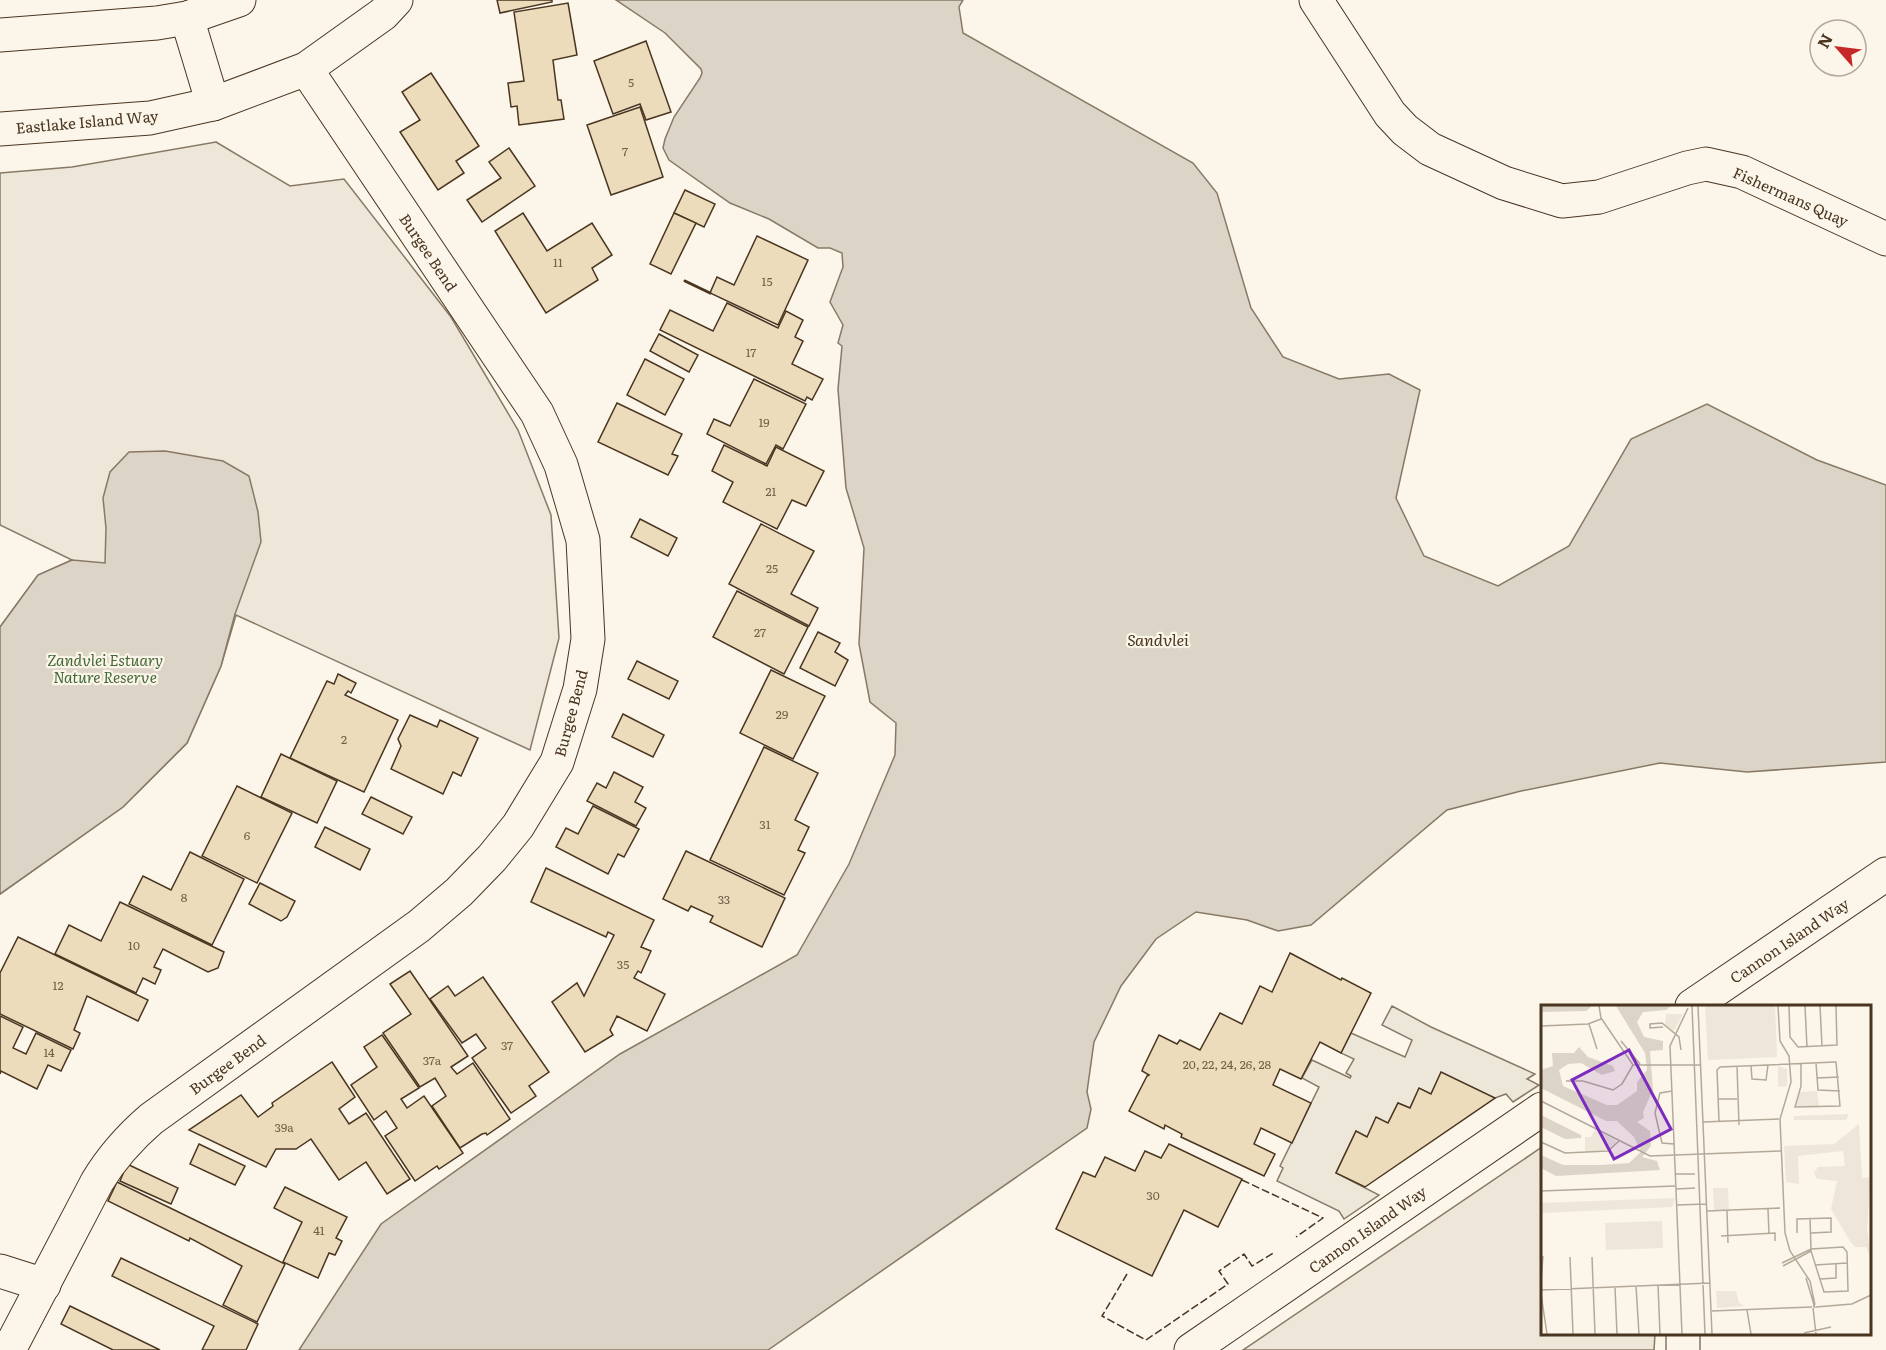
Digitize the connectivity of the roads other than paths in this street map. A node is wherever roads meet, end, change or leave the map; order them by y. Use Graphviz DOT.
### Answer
graph roads {
  1 [pos="239,0"];
  2 [pos="396,0"];
  3 [pos="1316,0"];
  4 [pos="187,18"];
  5 [pos="0,35"];
  6 [pos="306,69"];
  7 [pos="213,104"];
  8 [pos="0,129"];
  9 [pos="1886,240"];
  10 [pos="1886,874"];
  11 [pos="1693,1005"];
  12 [pos="1541,1110"];
  13 [pos="0,1271"];
  14 [pos="44,1285"];
  15 [pos="9,1350"];
  16 [pos="1191,1350"];
  1 -- 4 [label="street"];
  2 -- 6 [label="street, Eastlake Island Way"];
  3 -- 9 [label="street, Fishermans Quay"];
  4 -- 5 [label="street"];
  4 -- 7 [label="street"];
  6 -- 7 [label="street, Eastlake Island Way"];
  6 -- 14 [label="street, Burgee Bend"];
  7 -- 8 [label="street, Eastlake Island Way"];
  10 -- 11 [label="street, Cannon Island Way"];
  12 -- 16 [label="street, Cannon Island Way"];
  13 -- 14 [label="street"];
  14 -- 15 [label="street, Burgee Bend"];
}
